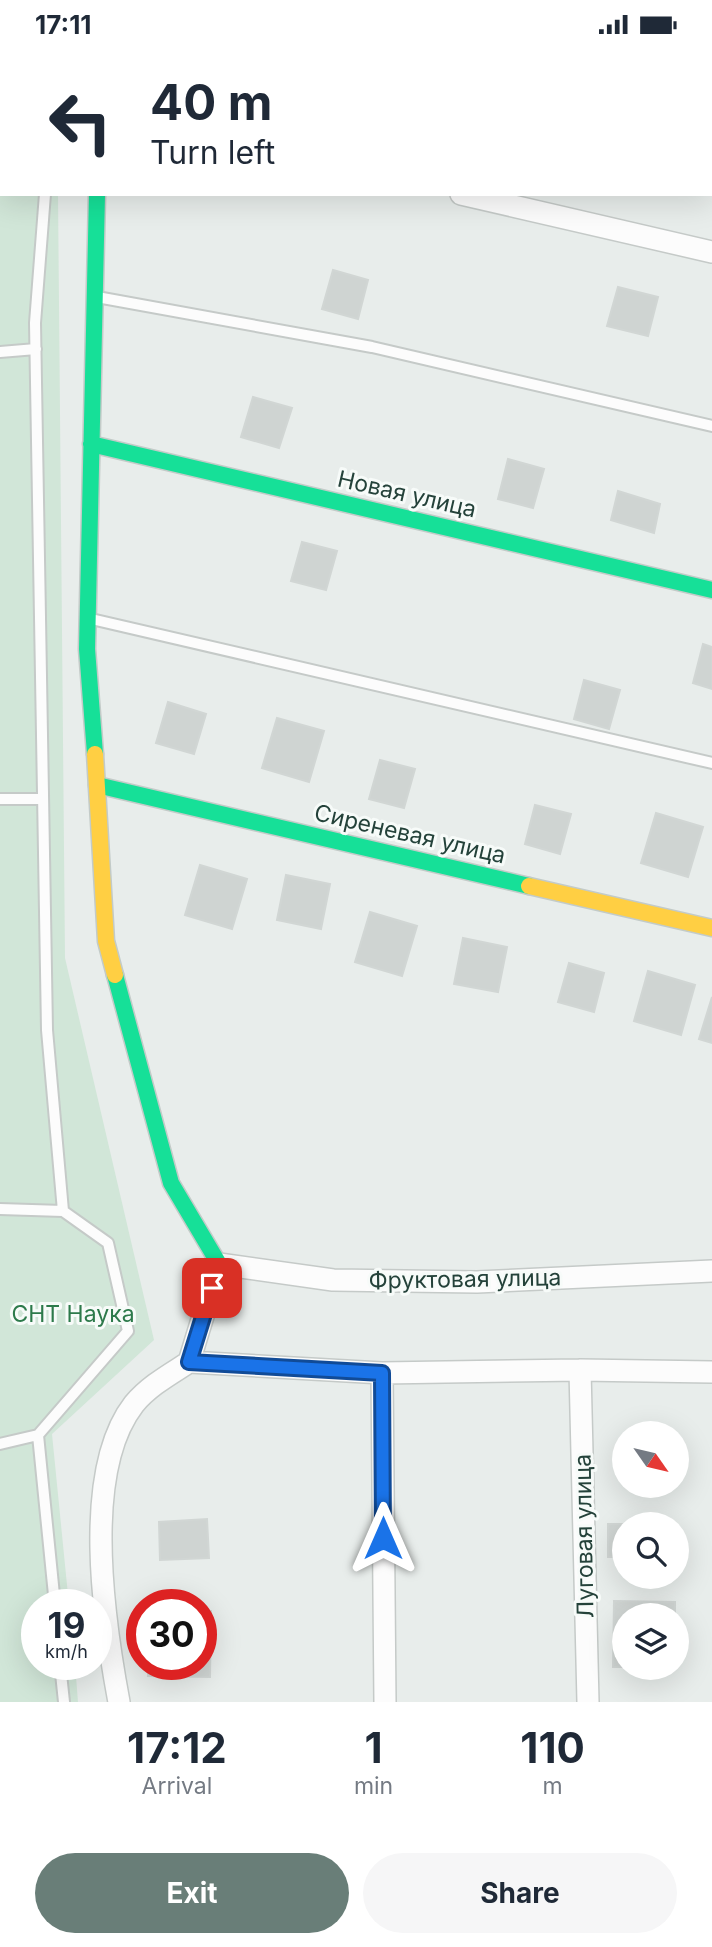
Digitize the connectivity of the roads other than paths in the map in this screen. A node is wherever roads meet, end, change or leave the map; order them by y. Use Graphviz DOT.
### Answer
graph roads {
  1 [pos="45,196"];
  2 [pos="97,196"];
  3 [pos="470,196"];
  4 [pos="712,252"];
  5 [pos="94,297"];
  6 [pos="36,349"];
  7 [pos="0,352"];
  8 [pos="712,426"];
  9 [pos="91,444"];
  10 [pos="712,590"];
  11 [pos="87,618"];
  12 [pos="712,763"];
  13 [pos="97,785"];
  14 [pos="0,799"];
  15 [pos="43,799"];
  16 [pos="712,928"];
  17 [pos="0,1209"];
  18 [pos="63,1211"];
  19 [pos="219,1264"];
  20 [pos="712,1272"];
  21 [pos="189,1362"];
  22 [pos="580,1370"];
  23 [pos="712,1372"];
  24 [pos="382,1373"];
  25 [pos="38,1435"];
  26 [pos="0,1444"];
  27 [pos="53,1589"];
  28 [pos="62,1680"];
  29 [pos="64,1702"];
  30 [pos="119,1702"];
  31 [pos="385,1702"];
  32 [pos="588,1702"];
  1 -- 6 [label="lane"];
  2 -- 5 [label="street"];
  3 -- 4 [label="street"];
  5 -- 8 [label="lane"];
  5 -- 9 [label="street"];
  6 -- 7 [label="lane"];
  6 -- 15 [label="lane"];
  9 -- 10 [label="street, Новая улица"];
  9 -- 11 [label="street"];
  11 -- 12 [label="lane"];
  11 -- 13 [label="street"];
  13 -- 16 [label="street, Сиреневая улица"];
  13 -- 19 [label="street"];
  14 -- 15 [label="lane"];
  15 -- 18 [label="lane"];
  17 -- 18 [label="lane"];
  18 -- 25 [label="lane"];
  19 -- 20 [label="street, Фруктовая улица"];
  19 -- 21 [label="street"];
  21 -- 24 [label="street"];
  21 -- 30 [label="street"];
  22 -- 23 [label="street"];
  22 -- 24 [label="street"];
  22 -- 32 [label="street, Луговая улица"];
  24 -- 31 [label="street"];
  25 -- 26 [label="lane"];
  25 -- 27 [label="lane"];
  28 -- 29 [label="lane"];
}
